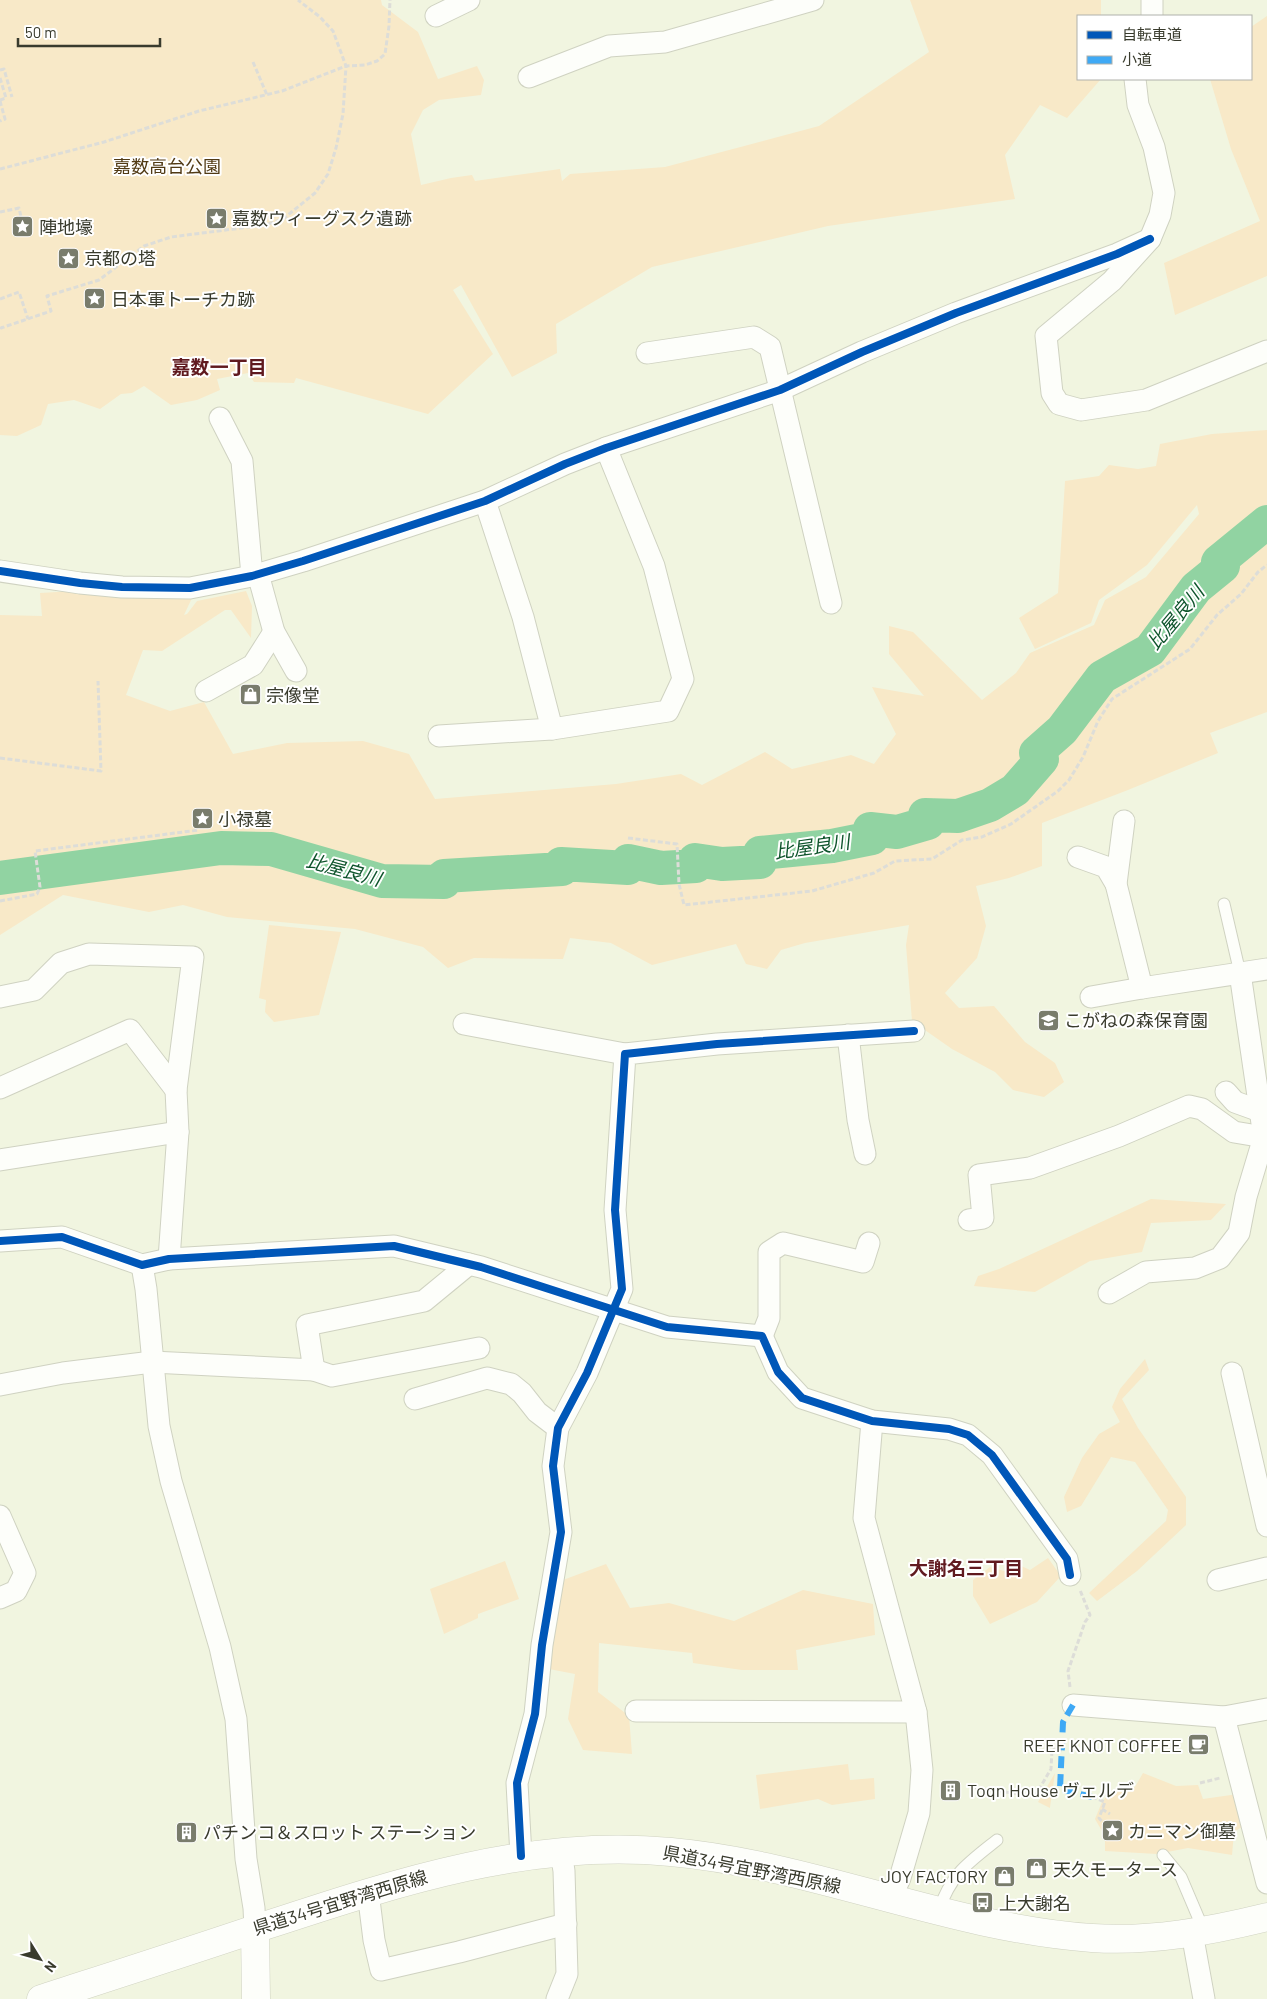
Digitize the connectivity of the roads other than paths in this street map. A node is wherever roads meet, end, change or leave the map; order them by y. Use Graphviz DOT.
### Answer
graph roads {
  1 [pos="469,0"];
  2 [pos="813,0"];
  3 [pos="1152,0"];
  4 [pos="1152,15"];
  5 [pos="436,16"];
  6 [pos="529,78"];
  7 [pos="1135,80"];
  8 [pos="1150,239"];
  9 [pos="1267,351"];
  10 [pos="647,353"];
  11 [pos="780,390"];
  12 [pos="220,418"];
  13 [pos="606,448"];
  14 [pos="485,501"];
  15 [pos="0,571"];
  16 [pos="255,575"];
  17 [pos="831,603"];
  18 [pos="274,632"];
  19 [pos="296,671"];
  20 [pos="206,692"];
  21 [pos="552,730"];
  22 [pos="439,736"];
  23 [pos="1124,822"];
  24 [pos="1078,857"];
  25 [pos="1116,884"];
  26 [pos="1224,904"];
  27 [pos="1267,969"];
  28 [pos="1240,973"];
  29 [pos="1142,988"];
  30 [pos="0,997"];
  31 [pos="1091,997"];
  32 [pos="464,1024"];
  33 [pos="914,1031"];
  34 [pos="848,1035"];
  35 [pos="625,1054"];
  36 [pos="0,1088"];
  37 [pos="176,1090"];
  38 [pos="1226,1092"];
  39 [pos="1260,1111"];
  40 [pos="178,1132"];
  41 [pos="1264,1137"];
  42 [pos="865,1154"];
  43 [pos="0,1160"];
  44 [pos="969,1220"];
  45 [pos="0,1241"];
  46 [pos="869,1243"];
  47 [pos="169,1259"];
  48 [pos="469,1264"];
  49 [pos="142,1265"];
  50 [pos="1109,1293"];
  51 [pos="614,1309"];
  52 [pos="762,1336"];
  53 [pos="479,1348"];
  54 [pos="152,1362"];
  55 [pos="314,1370"];
  56 [pos="1232,1373"];
  57 [pos="0,1384"];
  58 [pos="415,1399"];
  59 [pos="872,1421"];
  60 [pos="558,1428"];
  61 [pos="0,1516"];
  62 [pos="1267,1526"];
  63 [pos="1267,1552"];
  64 [pos="1267,1560"];
  65 [pos="1267,1568"];
  66 [pos="1070,1575"];
  67 [pos="1218,1580"];
  68 [pos="0,1597"];
  69 [pos="1073,1705"];
  70 [pos="1267,1709"];
  71 [pos="636,1711"];
  72 [pos="916,1712"];
  73 [pos="1224,1717"];
  74 [pos="997,1840"];
  75 [pos="561,1852"];
  76 [pos="521,1856"];
  77 [pos="1163,1856"];
  78 [pos="1267,1883"];
  79 [pos="368,1892"];
  80 [pos="891,1898"];
  81 [pos="939,1910"];
  82 [pos="1267,1917"];
  83 [pos="566,1924"];
  84 [pos="254,1929"];
  85 [pos="1198,1932"];
  86 [pos="41,1999"];
  87 [pos="256,1999"];
  88 [pos="558,1999"];
  89 [pos="1204,1999"];
  1 -- 5 [label="street"];
  2 -- 6 [label="street"];
  3 -- 4 [label="street"];
  7 -- 8 [label="street"];
  8 -- 9 [label="street"];
  8 -- 11 [label="street"];
  10 -- 11 [label="street"];
  11 -- 13 [label="street"];
  11 -- 17 [label="street"];
  12 -- 16 [label="street"];
  13 -- 14 [label="street"];
  13 -- 21 [label="street"];
  14 -- 16 [label="street"];
  14 -- 21 [label="street"];
  15 -- 16 [label="street"];
  16 -- 18 [label="street"];
  18 -- 19 [label="street"];
  18 -- 20 [label="street"];
  21 -- 22 [label="street"];
  23 -- 25 [label="street"];
  24 -- 25 [label="street"];
  25 -- 29 [label="street"];
  26 -- 28 [label="lane"];
  27 -- 28 [label="street"];
  28 -- 29 [label="street"];
  28 -- 39 [label="street"];
  29 -- 31 [label="street"];
  30 -- 37 [label="street"];
  32 -- 35 [label="street"];
  33 -- 34 [label="street"];
  34 -- 35 [label="street"];
  34 -- 42 [label="street"];
  35 -- 51 [label="street"];
  36 -- 37 [label="street"];
  37 -- 40 [label="street"];
  38 -- 39 [label="street"];
  39 -- 41 [label="street"];
  40 -- 43 [label="street"];
  40 -- 47 [label="street"];
  41 -- 44 [label="street"];
  41 -- 50 [label="street"];
  45 -- 49 [label="street"];
  46 -- 52 [label="street"];
  47 -- 48 [label="street"];
  47 -- 49 [label="street"];
  48 -- 51 [label="street"];
  48 -- 55 [label="street"];
  49 -- 54 [label="street"];
  51 -- 52 [label="street"];
  51 -- 60 [label="street"];
  52 -- 59 [label="street"];
  53 -- 55 [label="street"];
  54 -- 55 [label="street"];
  54 -- 57 [label="street"];
  54 -- 84 [label="street"];
  56 -- 62 [label="street"];
  58 -- 60 [label="street"];
  59 -- 66 [label="street"];
  59 -- 72 [label="street"];
  60 -- 76 [label="street"];
  61 -- 68 [label="street"];
  63 -- 64 [label="street"];
  65 -- 67 [label="street"];
  69 -- 73 [label="street"];
  70 -- 73 [label="street"];
  71 -- 72 [label="street"];
  72 -- 80 [label="street"];
  73 -- 78 [label="street"];
  74 -- 81 [label="lane"];
  75 -- 76 [label="main road, 県道34号宜野湾西原線"];
  75 -- 80 [label="main road, 県道34号宜野湾西原線"];
  75 -- 83 [label="street"];
  76 -- 79 [label="main road, 県道34号宜野湾西原線"];
  77 -- 85 [label="lane"];
  79 -- 83 [label="street"];
  79 -- 84 [label="main road, 県道34号宜野湾西原線"];
  80 -- 81 [label="main road, 県道34号宜野湾西原線"];
  81 -- 85 [label="main road, 県道34号宜野湾西原線"];
  82 -- 85 [label="main road, 県道34号宜野湾西原線"];
  83 -- 88 [label="street"];
  84 -- 86 [label="main road, 県道34号宜野湾西原線"];
  84 -- 87 [label="main road"];
  85 -- 89 [label="street"];
}
